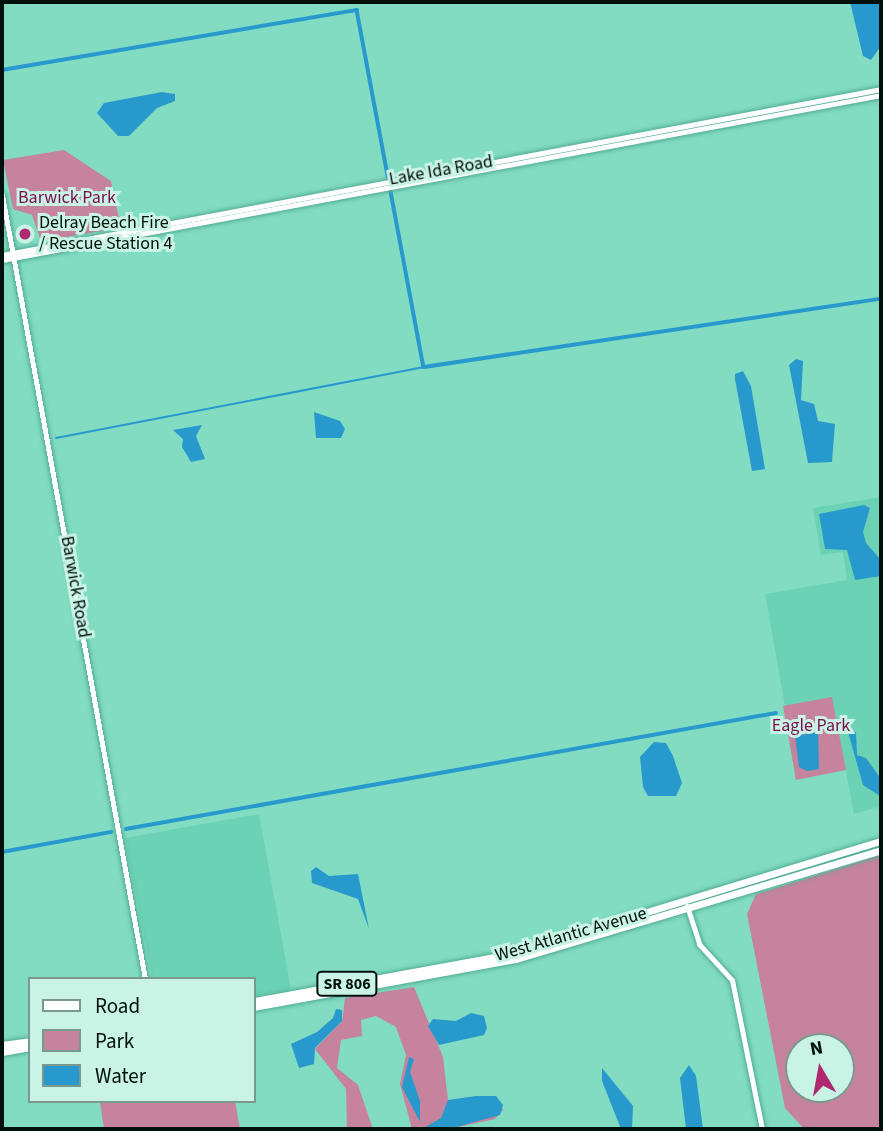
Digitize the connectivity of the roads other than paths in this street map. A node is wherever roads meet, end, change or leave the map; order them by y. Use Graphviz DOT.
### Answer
graph roads {
  1 [pos="881,89"];
  2 [pos="856,93"];
  3 [pos="881,95"];
  4 [pos="848,100"];
  5 [pos="396,182"];
  6 [pos="2,195"];
  7 [pos="2,255"];
  8 [pos="13,256"];
  9 [pos="2,260"];
  10 [pos="881,841"];
  11 [pos="881,850"];
  12 [pos="811,864"];
  13 [pos="799,875"];
  14 [pos="686,905"];
  15 [pos="590,934"];
  16 [pos="145,977"];
  17 [pos="256,1001"];
  18 [pos="256,1007"];
  19 [pos="2,1045"];
  20 [pos="28,1045"];
  21 [pos="28,1045"];
  22 [pos="2,1052"];
  23 [pos="762,1129"];
  1 -- 2 [label="street, Lake Ida Road"];
  2 -- 4 [label="street"];
  2 -- 5 [label="street, Lake Ida Road"];
  3 -- 4 [label="street, Lake Ida Road"];
  4 -- 5 [label="street, Lake Ida Road"];
  5 -- 8 [label="street, Lake Ida Road"];
  6 -- 8 [label="street, Barwick Road"];
  7 -- 8 [label="street, Lake Ida Road"];
  8 -- 9 [label="street, Lake Ida Road"];
  8 -- 16 [label="street, Barwick Road"];
  10 -- 12 [label="main road, West Atlantic Avenue / SR 806"];
  11 -- 13 [label="main road, West Atlantic Avenue / SR 806"];
  12 -- 13 [label="main road"];
  12 -- 14 [label="main road, West Atlantic Avenue / SR 806"];
  13 -- 14 [label="main road, West Atlantic Avenue / SR 806"];
  14 -- 15 [label="main road, West Atlantic Avenue / SR 806"];
  14 -- 23 [label="street"];
  15 -- 17 [label="main road, West Atlantic Avenue / SR 806"];
  15 -- 18 [label="main road, West Atlantic Avenue / SR 806"];
  19 -- 20 [label="main road"];
  21 -- 22 [label="main road"];
}
